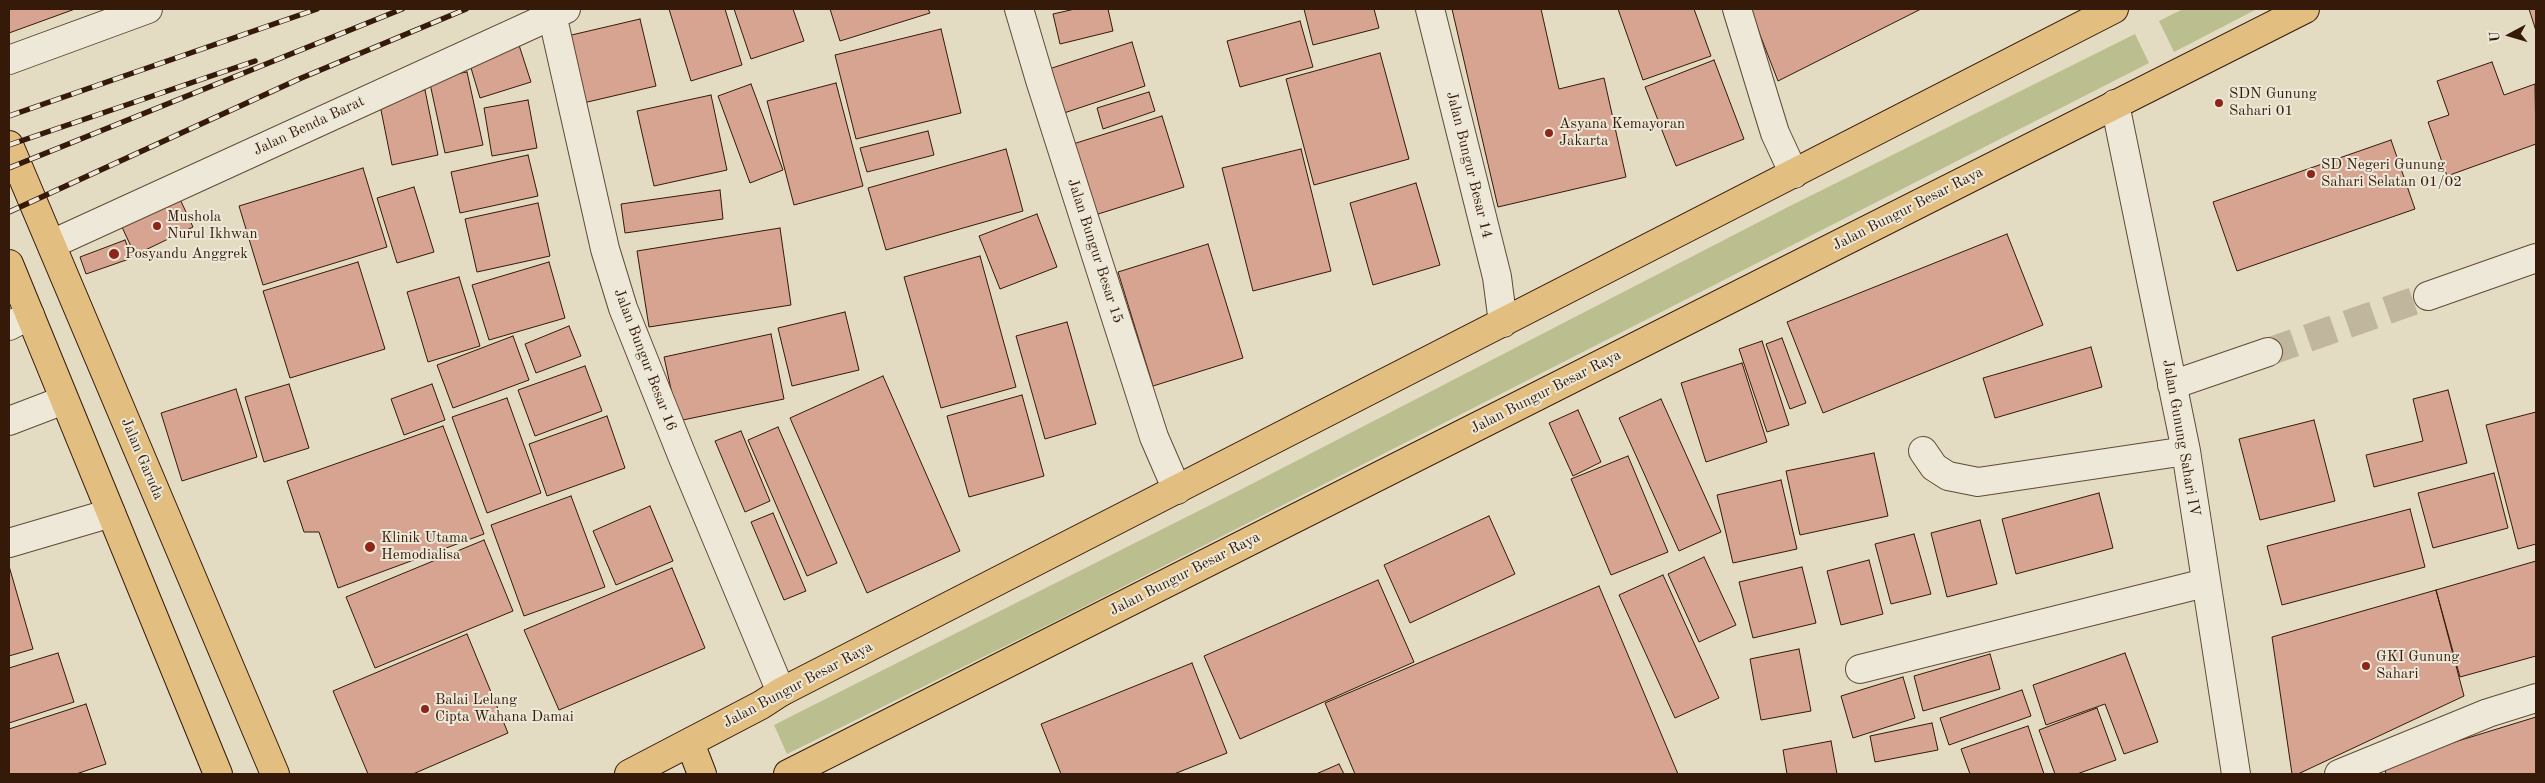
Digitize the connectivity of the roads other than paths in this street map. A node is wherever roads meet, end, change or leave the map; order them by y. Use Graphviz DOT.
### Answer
graph roads {
  1 [pos="148,9"];
  2 [pos="1019,9"];
  3 [pos="1430,9"];
  4 [pos="1737,9"];
  5 [pos="2114,9"];
  6 [pos="2305,9"];
  7 [pos="559,11"];
  8 [pos="9,60"];
  9 [pos="2115,104"];
  10 [pos="9,145"];
  11 [pos="1794,174"];
  12 [pos="52,244"];
  13 [pos="2536,258"];
  14 [pos="9,264"];
  15 [pos="2428,296"];
  16 [pos="19,320"];
  17 [pos="1503,323"];
  18 [pos="2268,352"];
  19 [pos="2172,385"];
  20 [pos="64,400"];
  21 [pos="9,421"];
  22 [pos="2186,451"];
  23 [pos="1923,452"];
  24 [pos="1177,490"];
  25 [pos="111,513"];
  26 [pos="9,544"];
  27 [pos="2205,582"];
  28 [pos="1860,669"];
  29 [pos="782,692"];
  30 [pos="2536,698"];
  31 [pos="690,743"];
  32 [pos="218,774"];
  33 [pos="275,774"];
  34 [pos="629,774"];
  35 [pos="702,774"];
  36 [pos="788,774"];
  37 [pos="2236,774"];
  38 [pos="2339,774"];
  1 -- 8 [label="street"];
  2 -- 24 [label="street, Jalan Bungur Besar 15"];
  3 -- 17 [label="street, Jalan Bungur Besar 14"];
  4 -- 11 [label="street"];
  5 -- 11 [label="main road, Jalan Bungur Besar Raya"];
  6 -- 9 [label="main road, Jalan Bungur Besar Raya"];
  7 -- 12 [label="street, Jalan Benda Barat"];
  7 -- 29 [label="street, Jalan Bungur Besar 16"];
  9 -- 19 [label="street, Jalan Gunung Sahari IV"];
  9 -- 36 [label="main road, Jalan Bungur Besar Raya"];
  10 -- 12 [label="main road, Jalan Garuda"];
  11 -- 17 [label="main road, Jalan Bungur Besar Raya"];
  12 -- 33 [label="main road, Jalan Garuda"];
  13 -- 15 [label="street"];
  14 -- 16 [label="main road"];
  16 -- 20 [label="main road"];
  17 -- 24 [label="main road, Jalan Bungur Besar Raya"];
  18 -- 19 [label="street"];
  19 -- 22 [label="street, Jalan Gunung Sahari IV"];
  20 -- 21 [label="street"];
  20 -- 25 [label="main road"];
  22 -- 23 [label="street"];
  22 -- 27 [label="street, Jalan Gunung Sahari IV"];
  24 -- 29 [label="main road, Jalan Bungur Besar Raya"];
  25 -- 26 [label="street"];
  25 -- 32 [label="main road"];
  27 -- 28 [label="street"];
  27 -- 37 [label="street, Jalan Gunung Sahari IV"];
  29 -- 31 [label="main road, Jalan Bungur Besar Raya"];
  30 -- 38 [label="street"];
  31 -- 34 [label="main road, Jalan Bungur Besar Raya"];
  31 -- 35 [label="main road"];
}
